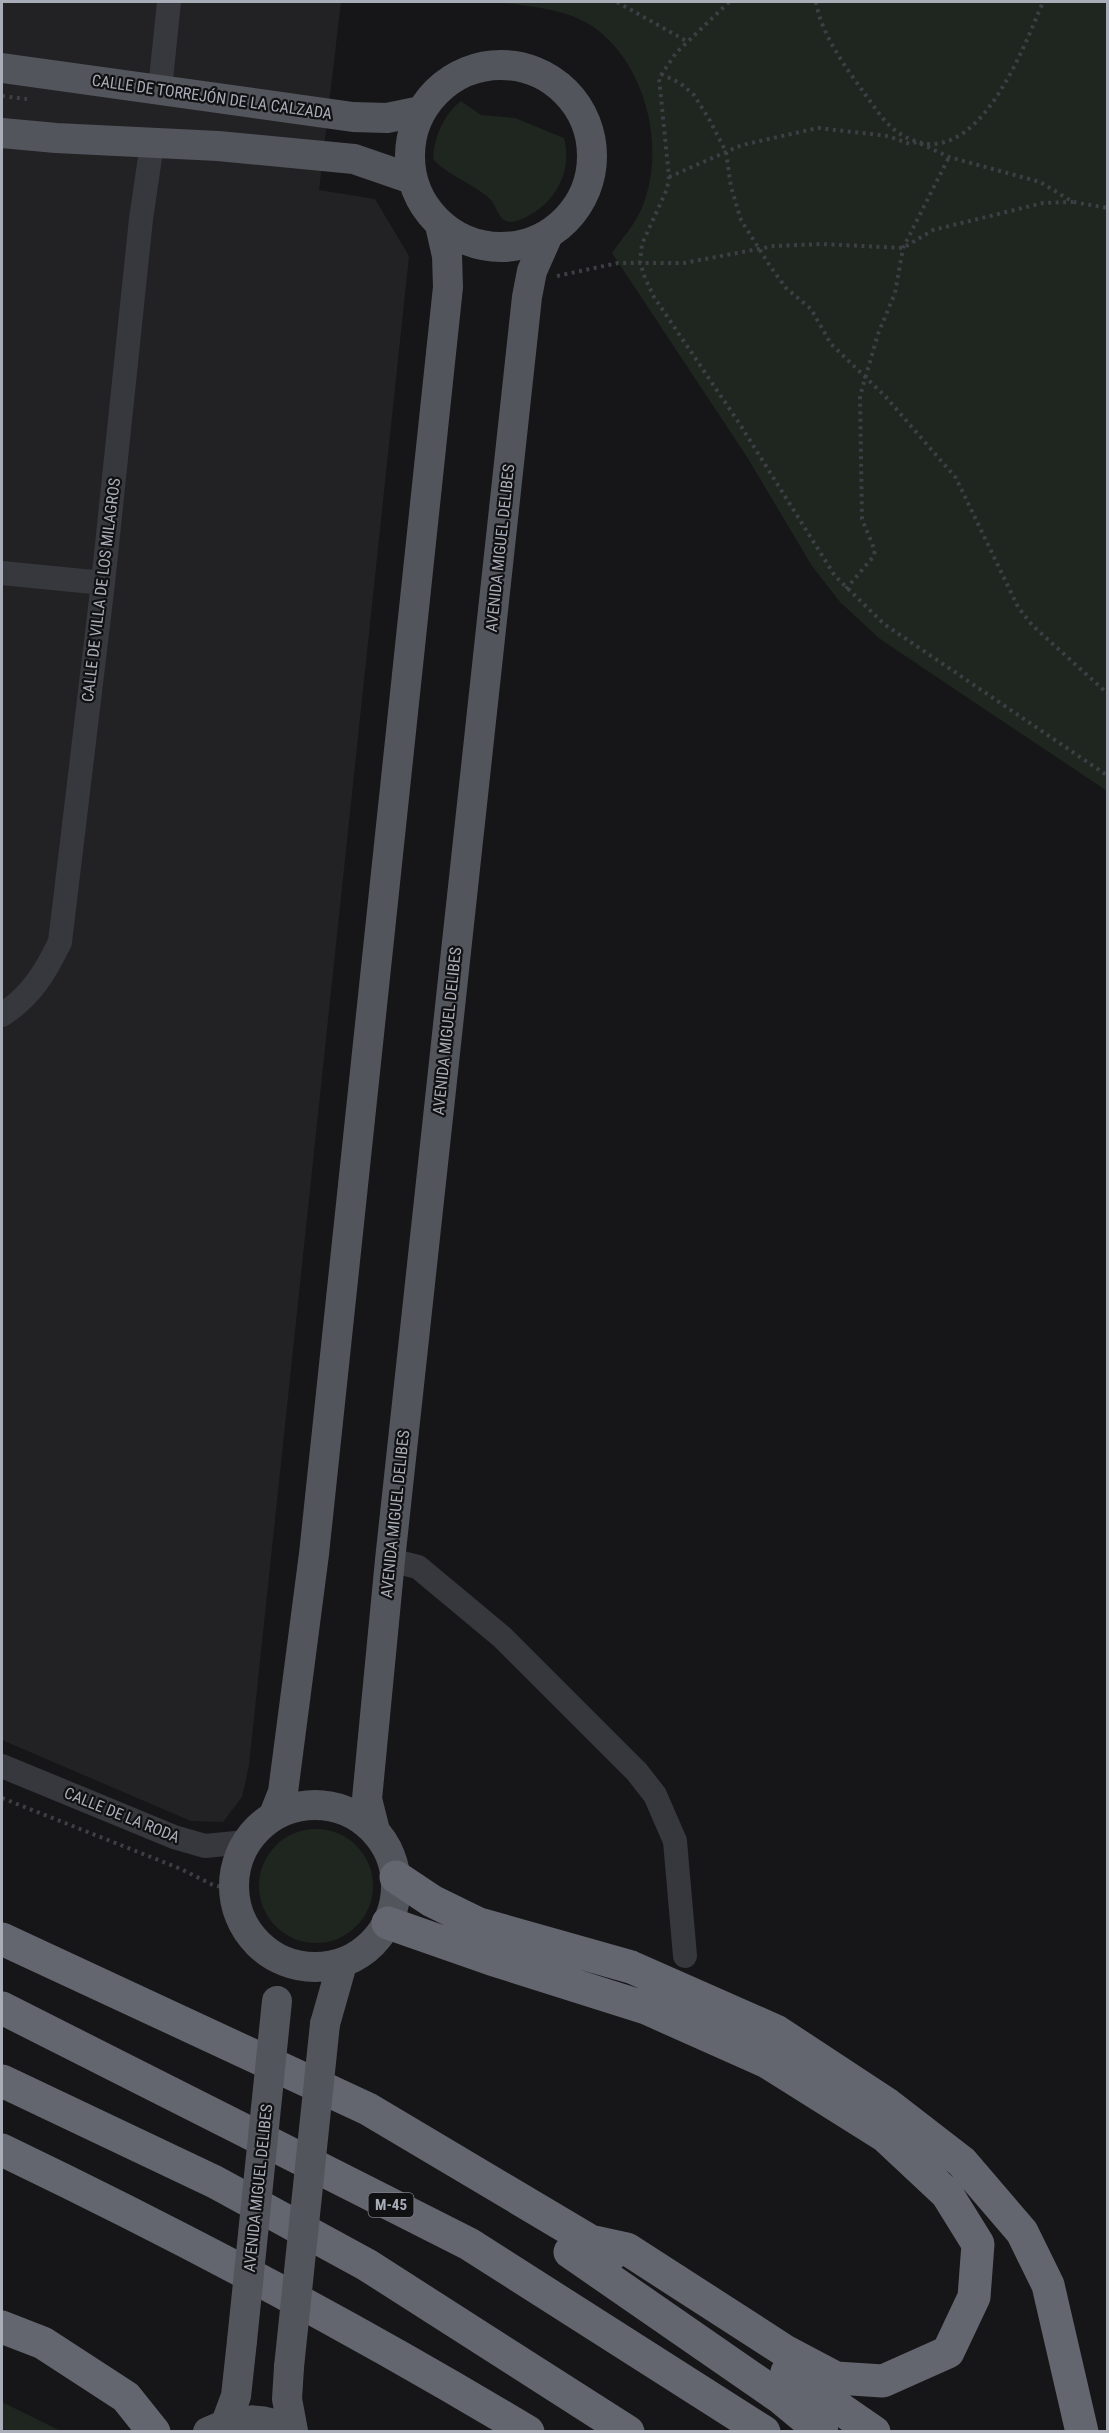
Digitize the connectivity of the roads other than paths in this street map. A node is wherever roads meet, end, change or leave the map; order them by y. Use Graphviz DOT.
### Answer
graph roads {
  1 [pos="169,2"];
  2 [pos="2,68"];
  3 [pos="160,88"];
  4 [pos="421,111"];
  5 [pos="2,133"];
  6 [pos="152,144"];
  7 [pos="412,179"];
  8 [pos="440,225"];
  9 [pos="549,235"];
  10 [pos="2,573"];
  11 [pos="103,583"];
  12 [pos="2,1015"];
  13 [pos="390,1560"];
  14 [pos="2,1766"];
  15 [pos="274,1815"];
  16 [pos="375,1831"];
  17 [pos="246,1842"];
  18 [pos="396,1877"];
  19 [pos="388,1923"];
  20 [pos="2,1939"];
  21 [pos="269,1953"];
  22 [pos="685,1956"];
  23 [pos="342,1964"];
  24 [pos="2,2008"];
  25 [pos="194,2028"];
  26 [pos="2,2081"];
  27 [pos="2,2150"];
  28 [pos="595,2242"];
  29 [pos="2,2327"];
  30 [pos="217,2427"];
  31 [pos="293,2431"];
  32 [pos="154,2432"];
  33 [pos="528,2432"];
  34 [pos="628,2432"];
  35 [pos="764,2432"];
  36 [pos="822,2432"];
  37 [pos="874,2432"];
  38 [pos="1082,2432"];
  1 -- 3 [label="street"];
  2 -- 3 [label="main road, CALLE DE TORREJÓN DE LA CALZADA"];
  3 -- 4 [label="main road, CALLE DE TORREJÓN DE LA CALZADA"];
  4 -- 7 [label="main road"];
  4 -- 9 [label="main road"];
  5 -- 6 [label="main road"];
  6 -- 7 [label="main road"];
  6 -- 11 [label="street, CALLE DE VILLA DE LOS MILAGROS"];
  7 -- 8 [label="main road"];
  8 -- 9 [label="main road"];
  8 -- 15 [label="main road"];
  9 -- 13 [label="main road, AVENIDA MIGUEL DELIBES"];
  10 -- 11 [label="street"];
  11 -- 12 [label="street, CALLE DE VILLA DE LOS MILAGROS"];
  13 -- 16 [label="main road, AVENIDA MIGUEL DELIBES"];
  13 -- 22 [label="street"];
  14 -- 17 [label="street, CALLE DE LA RODA"];
  15 -- 16 [label="main road"];
  15 -- 17 [label="main road"];
  16 -- 18 [label="main road"];
  17 -- 21 [label="main road"];
  18 -- 19 [label="main road"];
  18 -- 38 [label="highway"];
  19 -- 23 [label="main road"];
  19 -- 28 [label="highway"];
  20 -- 25 [label="highway"];
  21 -- 23 [label="main road"];
  21 -- 30 [label="main road, AVENIDA MIGUEL DELIBES, bridge"];
  23 -- 31 [label="main road, bridge"];
  24 -- 35 [label="highway, M-45"];
  25 -- 28 [label="highway"];
  25 -- 36 [label="highway"];
  26 -- 34 [label="highway"];
  27 -- 33 [label="highway"];
  28 -- 37 [label="highway"];
  29 -- 32 [label="highway"];
  30 -- 31 [label="main road"];
}
